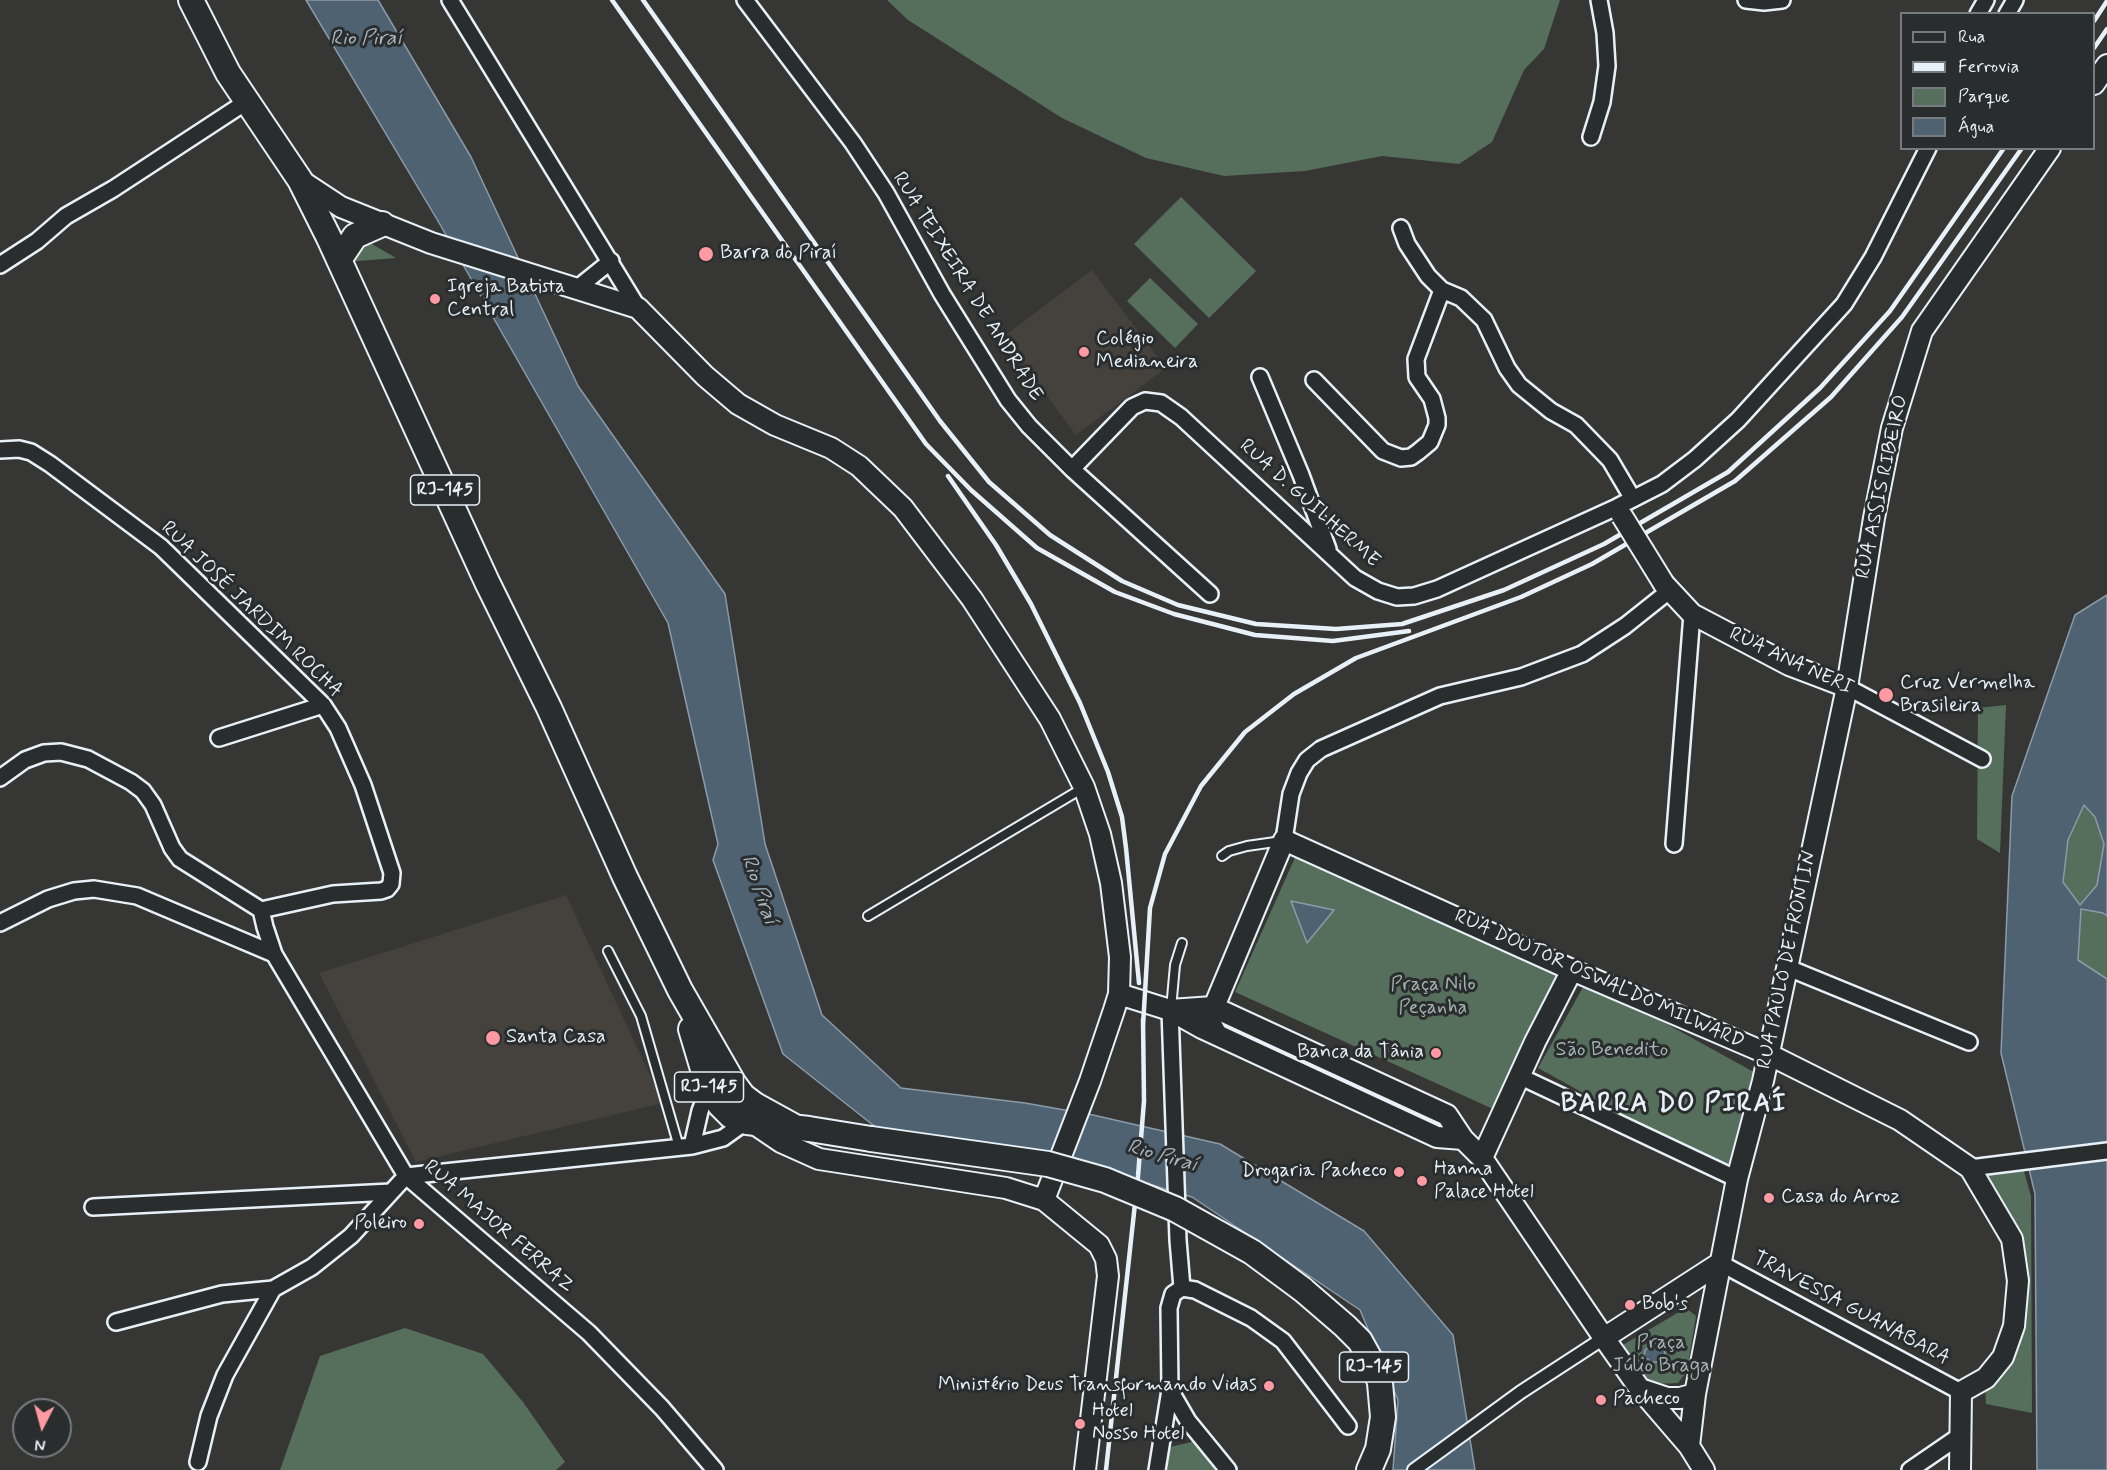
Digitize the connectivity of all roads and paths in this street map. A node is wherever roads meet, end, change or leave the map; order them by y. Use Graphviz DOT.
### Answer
graph roads {
  1 [pos="191,0"];
  2 [pos="450,0"];
  3 [pos="745,0"];
  4 [pos="1599,0"];
  5 [pos="1746,0"];
  6 [pos="1782,0"];
  7 [pos="2107,65"];
  8 [pos="2095,83"];
  9 [pos="246,102"];
  10 [pos="1591,137"];
  11 [pos="1927,150"];
  12 [pos="2049,150"];
  13 [pos="300,180"];
  14 [pos="382,224"];
  15 [pos="1401,228"];
  16 [pos="339,260"];
  17 [pos="611,261"];
  18 [pos="0,265"];
  19 [pos="572,289"];
  20 [pos="1442,290"];
  21 [pos="638,308"];
  22 [pos="1260,377"];
  23 [pos="1314,380"];
  24 [pos="0,450"];
  25 [pos="1072,469"];
  26 [pos="1624,507"];
  27 [pos="1329,552"];
  28 [pos="1666,588"];
  29 [pos="1210,594"];
  30 [pos="1692,614"];
  31 [pos="1847,687"];
  32 [pos="323,705"];
  33 [pos="219,738"];
  34 [pos="1982,759"];
  35 [pos="0,778"];
  36 [pos="1084,787"];
  37 [pos="1284,840"];
  38 [pos="1674,844"];
  39 [pos="1221,856"];
  40 [pos="261,910"];
  41 [pos="868,916"];
  42 [pos="0,923"];
  43 [pos="1182,943"];
  44 [pos="608,951"];
  45 [pos="274,954"];
  46 [pos="1786,967"];
  47 [pos="1572,970"];
  48 [pos="1119,994"];
  49 [pos="1213,1007"];
  50 [pos="1170,1010"];
  51 [pos="1217,1035"];
  52 [pos="1969,1042"];
  53 [pos="1768,1054"];
  54 [pos="1520,1076"];
  55 [pos="718,1080"];
  56 [pos="752,1117"];
  57 [pos="1462,1139"];
  58 [pos="685,1147"];
  59 [pos="2107,1151"];
  60 [pos="1482,1158"];
  61 [pos="1977,1167"];
  62 [pos="406,1176"];
  63 [pos="1737,1179"];
  64 [pos="391,1192"];
  65 [pos="1044,1200"];
  66 [pos="93,1207"];
  67 [pos="1720,1263"];
  68 [pos="1182,1288"];
  69 [pos="273,1289"];
  70 [pos="116,1322"];
  71 [pos="1604,1338"];
  72 [pos="1641,1389"];
  73 [pos="1170,1390"];
  74 [pos="1962,1392"];
  75 [pos="1695,1394"];
  76 [pos="1188,1421"];
  77 [pos="1348,1426"];
  78 [pos="1165,1431"];
  79 [pos="1961,1435"];
  80 [pos="1689,1446"];
  81 [pos="198,1462"];
  82 [pos="715,1470"];
  83 [pos="1085,1470"];
  84 [pos="1158,1470"];
  85 [pos="1228,1470"];
  86 [pos="1369,1470"];
  87 [pos="1414,1470"];
  88 [pos="1704,1470"];
  89 [pos="1910,1470"];
  90 [pos="1960,1470"];
  1 -- 9 [label="main road, RJ-145"];
  2 -- 17 [label="street"];
  3 -- 25 [label="street, RUA TEIXEIRA DE ANDRADE"];
  4 -- 10 [label="street"];
  5 -- 6 [label="street"];
  7 -- 8 [label="street"];
  9 -- 13 [label="main road, RJ-145"];
  9 -- 18 [label="street"];
  11 -- 26 [label="street, RUA D. GUILHERME"];
  12 -- 31 [label="street, RUA ASSIS RIBEIRO"];
  13 -- 14 [label="street"];
  13 -- 16 [label="main road, RJ-145"];
  14 -- 16 [label="main road"];
  14 -- 19 [label="street"];
  15 -- 20 [label="street"];
  16 -- 55 [label="main road, RJ-145"];
  17 -- 19 [label="street"];
  17 -- 21 [label="street"];
  19 -- 21 [label="street"];
  20 -- 23 [label="street"];
  20 -- 26 [label="street"];
  21 -- 36 [label="street"];
  22 -- 27 [label="street"];
  24 -- 32 [label="street, RUA JOSÉ JARDIM ROCHA"];
  25 -- 27 [label="street, RUA D. GUILHERME"];
  25 -- 29 [label="street, RUA TEIXEIRA DE ANDRADE"];
  26 -- 27 [label="street, RUA D. GUILHERME"];
  26 -- 28 [label="street, RUA ANA NERI, bridge"];
  28 -- 30 [label="street, RUA ANA NERI"];
  28 -- 37 [label="street"];
  30 -- 31 [label="street, RUA ANA NERI"];
  30 -- 38 [label="street"];
  31 -- 34 [label="street, RUA ANA NERI"];
  31 -- 46 [label="street, RUA PAULO DE FRONTIN"];
  32 -- 33 [label="street"];
  32 -- 40 [label="street, RUA JOSÉ JARDIM ROCHA"];
  35 -- 40 [label="street"];
  36 -- 41 [label="lane"];
  36 -- 48 [label="street"];
  37 -- 39 [label="lane"];
  37 -- 47 [label="street, RUA DOUTOR OSWALDO MILWARD"];
  37 -- 49 [label="street"];
  40 -- 45 [label="street, RUA MAJOR FERRAZ"];
  42 -- 45 [label="street"];
  43 -- 50 [label="lane"];
  44 -- 58 [label="lane"];
  45 -- 62 [label="street, RUA MAJOR FERRAZ"];
  46 -- 52 [label="street"];
  46 -- 53 [label="street, RUA PAULO DE FRONTIN"];
  47 -- 53 [label="street, RUA DOUTOR OSWALDO MILWARD"];
  47 -- 54 [label="street"];
  48 -- 50 [label="street"];
  48 -- 65 [label="street"];
  49 -- 50 [label="street"];
  49 -- 51 [label="street"];
  49 -- 57 [label="street"];
  50 -- 51 [label="street"];
  50 -- 68 [label="street"];
  51 -- 57 [label="street"];
  53 -- 61 [label="street, RUA DOUTOR OSWALDO MILWARD"];
  53 -- 63 [label="street, RUA PAULO DE FRONTIN"];
  54 -- 60 [label="street"];
  54 -- 63 [label="street"];
  55 -- 56 [label="main road, RJ-145"];
  55 -- 58 [label="street"];
  56 -- 58 [label="street"];
  56 -- 65 [label="street"];
  56 -- 86 [label="main road, RJ-145, bridge"];
  57 -- 60 [label="street"];
  58 -- 62 [label="street"];
  59 -- 61 [label="street"];
  60 -- 71 [label="street"];
  61 -- 74 [label="street"];
  62 -- 64 [label="street"];
  62 -- 82 [label="street, RUA MAJOR FERRAZ"];
  63 -- 67 [label="street, RUA PAULO DE FRONTIN"];
  64 -- 66 [label="street"];
  64 -- 69 [label="street"];
  65 -- 83 [label="street"];
  67 -- 71 [label="street"];
  67 -- 74 [label="street, TRAVESSA GUANABARA"];
  67 -- 75 [label="street, RUA PAULO DE FRONTIN"];
  68 -- 73 [label="street"];
  68 -- 77 [label="street"];
  69 -- 70 [label="street"];
  69 -- 81 [label="street"];
  71 -- 72 [label="street"];
  71 -- 87 [label="street"];
  72 -- 75 [label="street"];
  72 -- 80 [label="street"];
  73 -- 76 [label="street"];
  73 -- 78 [label="street"];
  74 -- 79 [label="street"];
  75 -- 80 [label="street, RUA PAULO DE FRONTIN"];
  76 -- 78 [label="street"];
  76 -- 85 [label="street"];
  78 -- 84 [label="street"];
  79 -- 89 [label="street"];
  79 -- 90 [label="street"];
  80 -- 88 [label="street"];
}
